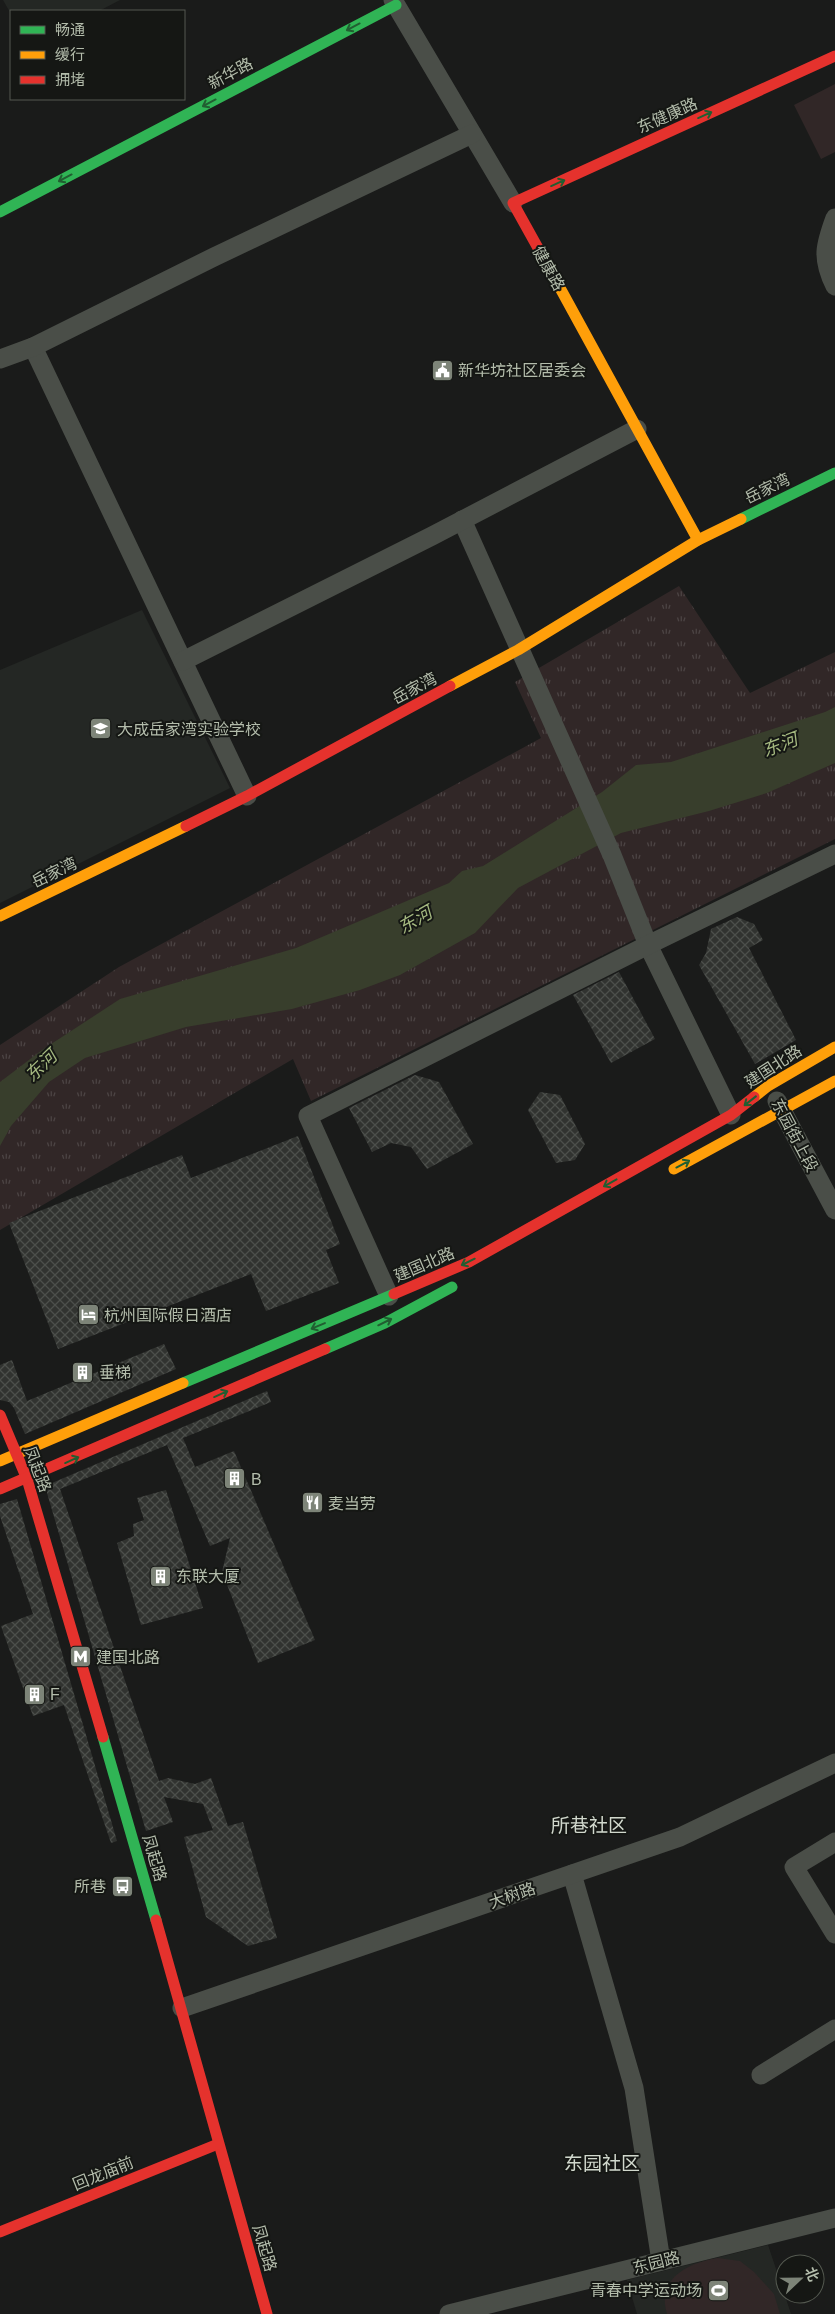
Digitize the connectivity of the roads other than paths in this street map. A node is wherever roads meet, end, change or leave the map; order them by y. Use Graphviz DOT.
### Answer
graph roads {
  1 [pos="394,2"];
  2 [pos="835,56"];
  3 [pos="472,134"];
  4 [pos="513,203"];
  5 [pos="0,212"];
  6 [pos="835,218"];
  7 [pos="835,286"];
  8 [pos="33,348"];
  9 [pos="0,359"];
  10 [pos="637,429"];
  11 [pos="835,473"];
  12 [pos="462,520"];
  13 [pos="698,540"];
  14 [pos="518,650"];
  15 [pos="183,661"];
  16 [pos="247,796"];
  17 [pos="835,854"];
  18 [pos="0,916"];
  19 [pos="648,945"];
  20 [pos="835,1047"];
  21 [pos="835,1081"];
  22 [pos="768,1086"];
  23 [pos="783,1111"];
  24 [pos="731,1116"];
  25 [pos="662,1175"];
  26 [pos="835,1210"];
  27 [pos="463,1281"];
  28 [pos="389,1296"];
  29 [pos="0,1415"];
  30 [pos="15,1456"];
  31 [pos="0,1461"];
  32 [pos="27,1479"];
  33 [pos="0,1489"];
  34 [pos="835,1763"];
  35 [pos="835,1842"];
  36 [pos="572,1874"];
  37 [pos="835,1934"];
  38 [pos="182,2008"];
  39 [pos="835,2029"];
  40 [pos="761,2075"];
  41 [pos="218,2144"];
  42 [pos="835,2218"];
  43 [pos="0,2232"];
  44 [pos="661,2261"];
  45 [pos="267,2314"];
  46 [pos="448,2314"];
  1 -- 3 [label="street, 健康路"];
  1 -- 5 [label="main road, 新华路, one-way"];
  4 -- 2 [label="main road, 东健康路, one-way"];
  3 -- 4 [label="street, 健康路"];
  3 -- 8 [label="street"];
  4 -- 10 [label="main road, 健康路"];
  6 -- 7 [label="street"];
  8 -- 9 [label="street"];
  8 -- 15 [label="street"];
  10 -- 12 [label="street"];
  10 -- 13 [label="main road, 健康路"];
  11 -- 13 [label="main road, 岳家湾"];
  12 -- 14 [label="street"];
  12 -- 15 [label="street"];
  13 -- 14 [label="main road, 岳家湾"];
  14 -- 16 [label="main road, 岳家湾"];
  14 -- 19 [label="street"];
  15 -- 16 [label="street"];
  16 -- 18 [label="main road, 岳家湾"];
  17 -- 19 [label="street"];
  19 -- 24 [label="street"];
  19 -- 28 [label="street"];
  20 -- 22 [label="main road, 建国北路"];
  21 -- 23 [label="main road"];
  22 -- 23 [label="street, 东园街上段"];
  22 -- 24 [label="main road, 建国北路, one-way"];
  25 -- 23 [label="main road, one-way"];
  23 -- 26 [label="street, 东园街上段"];
  24 -- 28 [label="main road, 建国北路, one-way"];
  32 -- 27 [label="main road, 建国北路, one-way"];
  28 -- 30 [label="main road, 建国北路, one-way"];
  29 -- 30 [label="main road, 凤起路"];
  30 -- 31 [label="main road, 建国北路"];
  30 -- 32 [label="main road, 凤起路"];
  32 -- 33 [label="main road, 建国北路"];
  32 -- 38 [label="main road, 凤起路"];
  34 -- 36 [label="street, 大树路"];
  35 -- 37 [label="street"];
  36 -- 38 [label="street, 大树路"];
  36 -- 44 [label="street"];
  38 -- 41 [label="main road, 凤起路"];
  39 -- 40 [label="street"];
  41 -- 43 [label="main road, 回龙庙前"];
  41 -- 45 [label="main road, 凤起路"];
  42 -- 44 [label="street, 东园路"];
  44 -- 46 [label="street, 东园路"];
}
